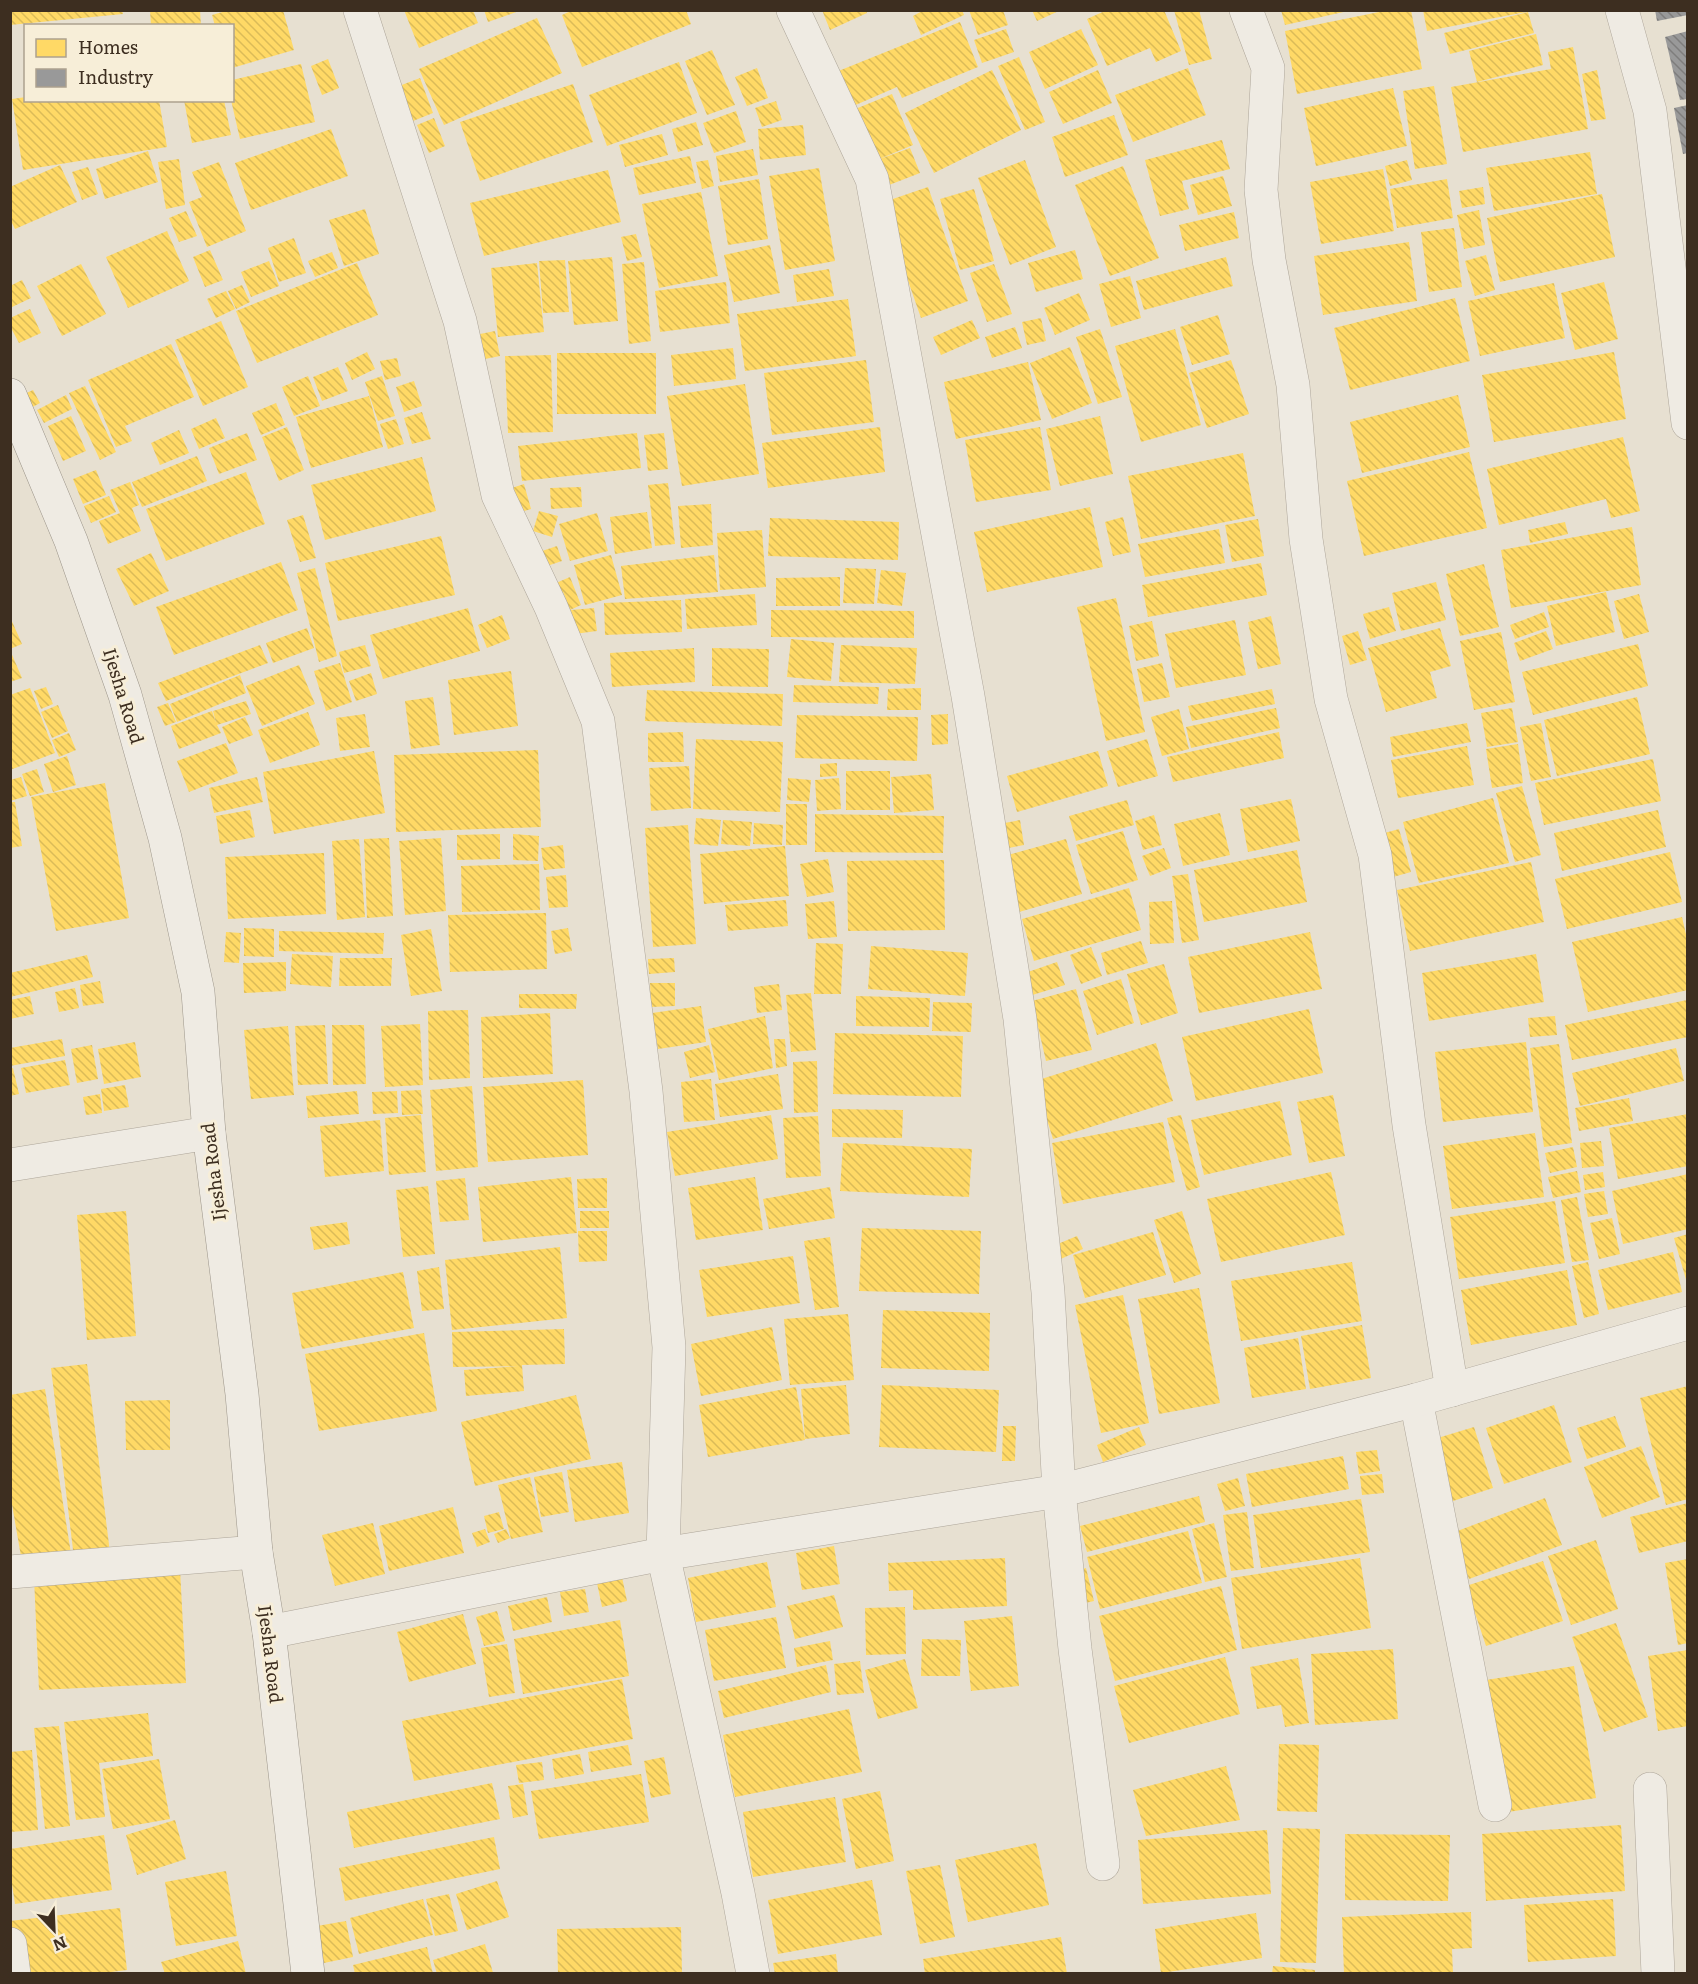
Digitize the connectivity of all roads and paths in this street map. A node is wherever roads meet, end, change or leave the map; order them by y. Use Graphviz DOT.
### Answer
graph roads {
  1 [pos="360,10"];
  2 [pos="793,10"];
  3 [pos="1246,10"];
  4 [pos="1622,10"];
  5 [pos="10,395"];
  6 [pos="1688,423"];
  7 [pos="209,1133"];
  8 [pos="10,1165"];
  9 [pos="1688,1323"];
  10 [pos="1452,1390"];
  11 [pos="1416,1400"];
  12 [pos="1059,1491"];
  13 [pos="256,1552"];
  14 [pos="663,1554"];
  15 [pos="10,1572"];
  16 [pos="269,1632"];
  17 [pos="1650,1789"];
  18 [pos="1495,1805"];
  19 [pos="1103,1864"];
  20 [pos="10,1944"];
  21 [pos="14,1974"];
  22 [pos="308,1974"];
  23 [pos="753,1974"];
  24 [pos="1658,1974"];
  1 -- 14 [label="street"];
  2 -- 12 [label="street"];
  3 -- 10 [label="street"];
  4 -- 6 [label="street"];
  5 -- 7 [label="street, Ijesha Road"];
  7 -- 8 [label="street"];
  7 -- 13 [label="street, Ijesha Road"];
  9 -- 10 [label="street"];
  10 -- 11 [label="street"];
  11 -- 12 [label="street"];
  11 -- 18 [label="street"];
  12 -- 14 [label="street"];
  12 -- 19 [label="street"];
  13 -- 15 [label="street"];
  13 -- 16 [label="street, Ijesha Road"];
  14 -- 16 [label="street"];
  14 -- 23 [label="street"];
  16 -- 22 [label="street, Ijesha Road"];
  17 -- 24 [label="street"];
  20 -- 21 [label="street"];
}
